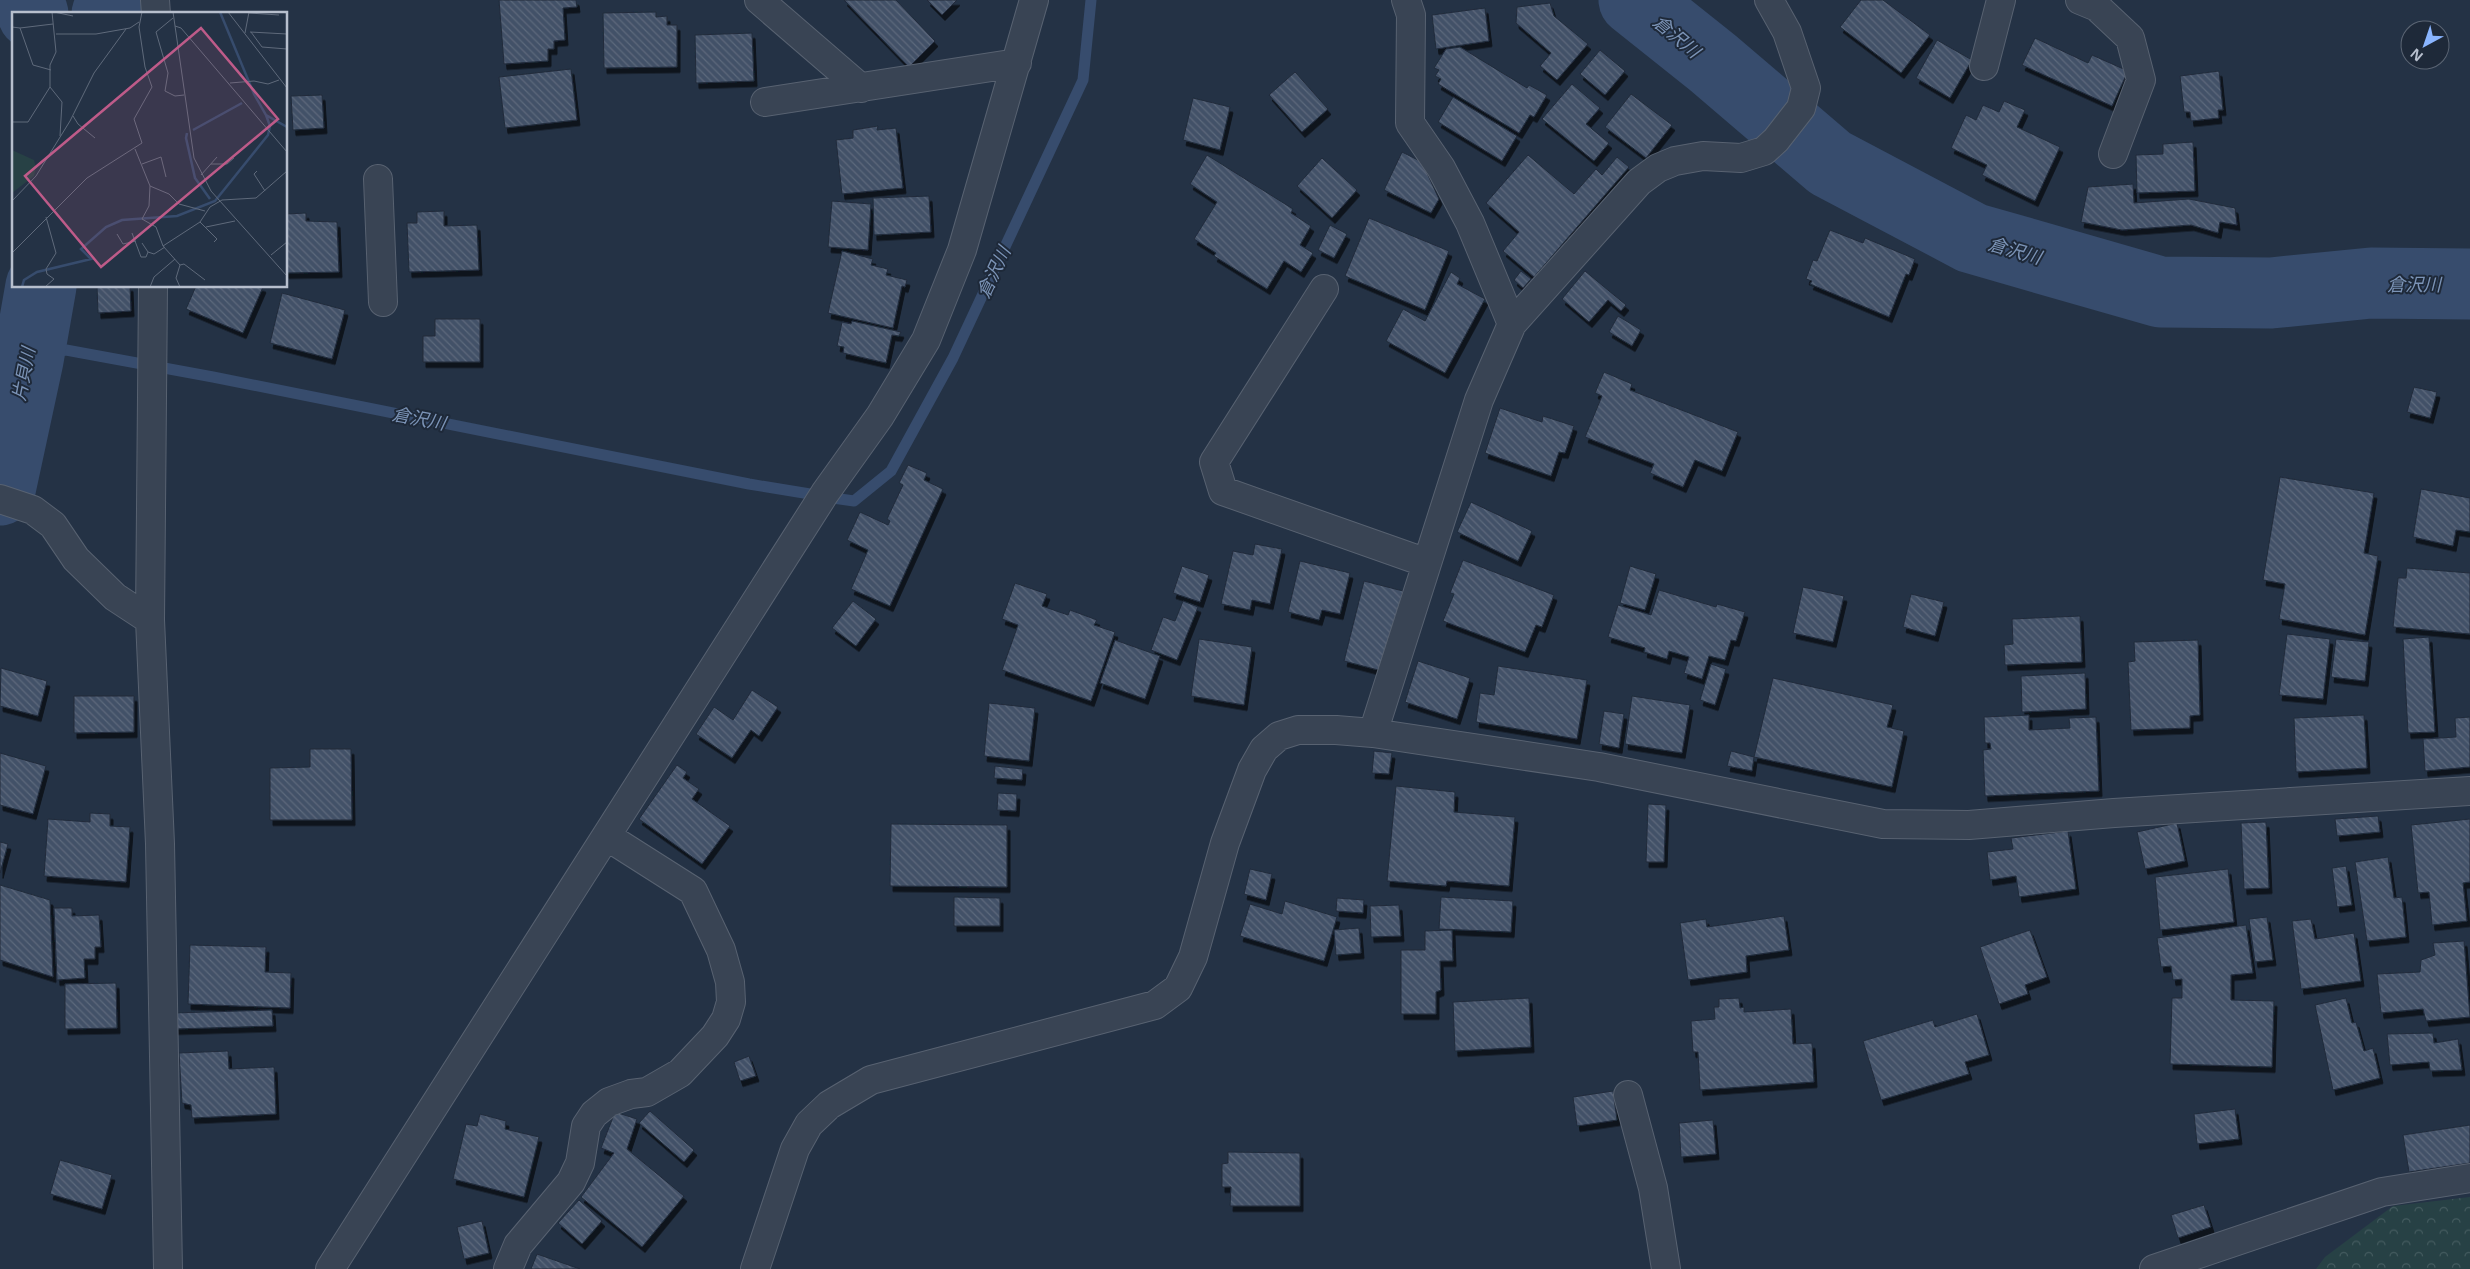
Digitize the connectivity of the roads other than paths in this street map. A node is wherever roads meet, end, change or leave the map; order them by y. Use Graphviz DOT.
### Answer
graph roads {
  1 [pos="759,0"];
  2 [pos="1034,0"];
  3 [pos="1406,0"];
  4 [pos="1769,0"];
  5 [pos="2001,0"];
  6 [pos="2080,0"];
  7 [pos="1017,63"];
  8 [pos="1984,66"];
  9 [pos="861,88"];
  10 [pos="765,102"];
  11 [pos="2113,154"];
  12 [pos="378,179"];
  13 [pos="154,288"];
  14 [pos="1324,289"];
  15 [pos="383,302"];
  16 [pos="1512,324"];
  17 [pos="0,499"];
  18 [pos="1427,563"];
  19 [pos="150,620"];
  20 [pos="1373,733"];
  21 [pos="2470,791"];
  22 [pos="608,837"];
  23 [pos="1628,1094"];
  24 [pos="2470,1178"];
  25 [pos="168,1269"];
  26 [pos="330,1269"];
  27 [pos="508,1269"];
  28 [pos="755,1269"];
  29 [pos="1666,1269"];
  30 [pos="2154,1269"];
  1 -- 9 [label="street"];
  2 -- 7 [label="street"];
  3 -- 16 [label="street"];
  4 -- 16 [label="street"];
  5 -- 8 [label="street"];
  6 -- 11 [label="street"];
  7 -- 9 [label="street"];
  7 -- 22 [label="street"];
  9 -- 10 [label="street"];
  12 -- 15 [label="street"];
  13 -- 19 [label="street"];
  14 -- 18 [label="street"];
  16 -- 18 [label="street"];
  17 -- 19 [label="street"];
  18 -- 20 [label="street"];
  19 -- 25 [label="street"];
  20 -- 21 [label="street"];
  20 -- 28 [label="street"];
  22 -- 26 [label="street"];
  22 -- 27 [label="street"];
  23 -- 29 [label="street"];
  24 -- 30 [label="street"];
}
